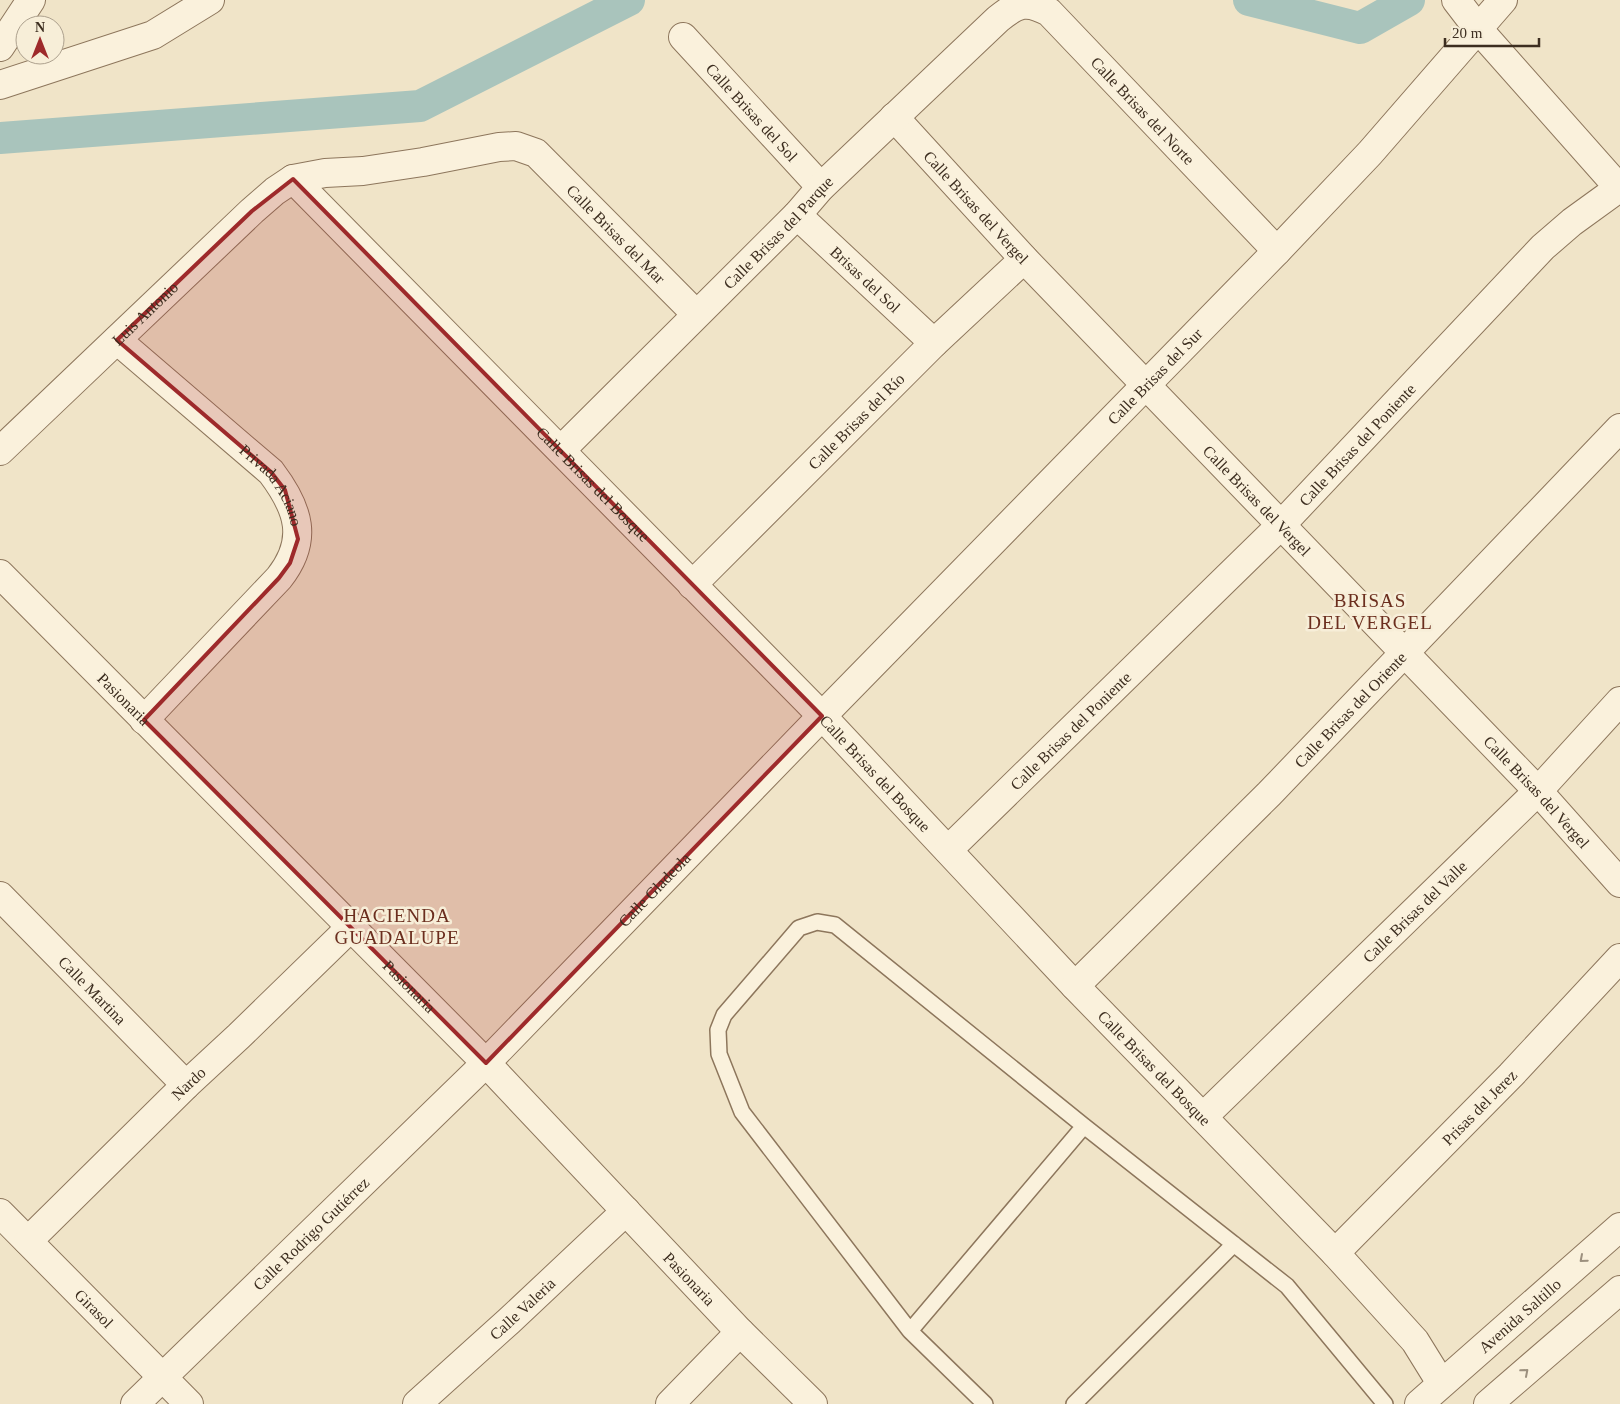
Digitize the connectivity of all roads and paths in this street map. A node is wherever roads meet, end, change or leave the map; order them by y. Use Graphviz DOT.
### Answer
graph roads {
  1 [pos="31,0"];
  2 [pos="210,0"];
  3 [pos="1456,0"];
  4 [pos="1503,0"];
  5 [pos="998,19"];
  6 [pos="1479,30"];
  7 [pos="683,37"];
  8 [pos="0,47"];
  9 [pos="0,86"];
  10 [pos="894,117"];
  11 [pos="293,179"];
  12 [pos="821,187"];
  13 [pos="1619,189"];
  14 [pos="796,215"];
  15 [pos="1278,250"];
  16 [pos="1024,259"];
  17 [pos="696,314"];
  18 [pos="117,340"];
  19 [pos="934,343"];
  20 [pos="1146,384"];
  21 [pos="1620,428"];
  22 [pos="562,449"];
  23 [pos="0,451"];
  24 [pos="1281,525"];
  25 [pos="0,574"];
  26 [pos="692,585"];
  27 [pos="1406,653"];
  28 [pos="1620,701"];
  29 [pos="822,716"];
  30 [pos="144,720"];
  31 [pos="1538,791"];
  32 [pos="948,850"];
  33 [pos="1620,883"];
  34 [pos="0,896"];
  35 [pos="350,928"];
  36 [pos="1620,958"];
  37 [pos="1075,986"];
  38 [pos="486,1063"];
  39 [pos="186,1084"];
  40 [pos="1203,1117"];
  41 [pos="1084,1126"];
  42 [pos="626,1211"];
  43 [pos="0,1213"];
  44 [pos="1620,1227"];
  45 [pos="28,1241"];
  46 [pos="1234,1244"];
  47 [pos="1335,1253"];
  48 [pos="1620,1290"];
  49 [pos="910,1331"];
  50 [pos="740,1332"];
  51 [pos="162,1376"];
  52 [pos="1441,1382"];
  53 [pos="135,1404"];
  54 [pos="189,1404"];
  55 [pos="417,1404"];
  56 [pos="670,1404"];
  57 [pos="814,1404"];
  58 [pos="985,1404"];
  59 [pos="1074,1404"];
  60 [pos="1385,1404"];
  61 [pos="1419,1404"];
  62 [pos="1488,1404"];
  1 -- 8 [label="street"];
  2 -- 9 [label="street"];
  3 -- 6 [label="street"];
  4 -- 6 [label="street, Calle Brisas del Sur"];
  5 -- 10 [label="street, Calle Brisas del Parque"];
  5 -- 15 [label="street, Calle Brisas del Norte"];
  6 -- 13 [label="street"];
  6 -- 15 [label="street, Calle Brisas del Sur"];
  7 -- 12 [label="street, Calle Brisas del Sol"];
  10 -- 12 [label="street, Calle Brisas del Parque"];
  10 -- 16 [label="street, Calle Brisas del Vergel"];
  11 -- 17 [label="street, Calle Brisas del Mar"];
  11 -- 18 [label="street, Luis Antonio"];
  11 -- 22 [label="street, Calle Brisas del Bosque"];
  12 -- 14 [label="street, Calle Brisas del Parque"];
  13 -- 24 [label="street, Calle Brisas del Poniente"];
  14 -- 17 [label="street, Calle Brisas del Parque"];
  14 -- 19 [label="street, Brisas del Sol"];
  15 -- 20 [label="street, Calle Brisas del Sur"];
  16 -- 19 [label="street, Calle Brisas del Río"];
  16 -- 20 [label="street, Calle Brisas del Vergel"];
  17 -- 22 [label="street, Calle Brisas del Parque"];
  18 -- 23 [label="street, Luis Antonio"];
  18 -- 30 [label="street, Privada Aciano"];
  19 -- 26 [label="street, Calle Brisas del Río"];
  20 -- 24 [label="street, Calle Brisas del Vergel"];
  20 -- 29 [label="street, Calle Brisas del Sur"];
  21 -- 27 [label="street, Calle Brisas del Oriente"];
  22 -- 26 [label="street, Calle Brisas del Bosque"];
  24 -- 27 [label="street, Calle Brisas del Vergel"];
  24 -- 32 [label="street, Calle Brisas del Poniente"];
  25 -- 30 [label="street, Pasionaria"];
  26 -- 29 [label="street, Calle Brisas del Bosque"];
  27 -- 31 [label="street, Calle Brisas del Vergel"];
  27 -- 37 [label="street, Calle Brisas del Oriente"];
  28 -- 31 [label="street, Calle Brisas del Valle"];
  29 -- 32 [label="street, Calle Brisas del Bosque"];
  29 -- 38 [label="street, Calle Gladeola"];
  30 -- 35 [label="street, Pasionaria"];
  31 -- 33 [label="street, Calle Brisas del Vergel"];
  31 -- 40 [label="street, Calle Brisas del Valle"];
  32 -- 37 [label="street, Calle Brisas del Bosque"];
  34 -- 39 [label="street, Calle Martina"];
  35 -- 38 [label="street, Pasionaria"];
  35 -- 39 [label="street, Nardo"];
  36 -- 47 [label="street, Prisas del Jerez"];
  37 -- 40 [label="street, Calle Brisas del Bosque"];
  38 -- 42 [label="street, Pasionaria"];
  38 -- 51 [label="street, Calle Rodrigo Gutiérrez"];
  39 -- 45 [label="street, Nardo"];
  40 -- 47 [label="street, Calle Brisas del Bosque"];
  41 -- 46 [label="lane"];
  41 -- 49 [label="lane"];
  41 -- 49 [label="lane"];
  42 -- 50 [label="street, Pasionaria"];
  42 -- 55 [label="street, Calle Valeria"];
  43 -- 45 [label="street, Girasol"];
  44 -- 52 [label="street, Avenida Saltillo, one-way"];
  45 -- 51 [label="street, Girasol"];
  46 -- 59 [label="lane"];
  46 -- 60 [label="lane"];
  47 -- 52 [label="street, Calle Brisas del Bosque"];
  62 -- 48 [label="street, one-way"];
  49 -- 58 [label="lane"];
  50 -- 56 [label="street"];
  50 -- 57 [label="street, Pasionaria"];
  51 -- 53 [label="street, Calle Rodrigo Gutiérrez"];
  51 -- 54 [label="street, Girasol"];
  52 -- 61 [label="street, Avenida Saltillo"];
}
